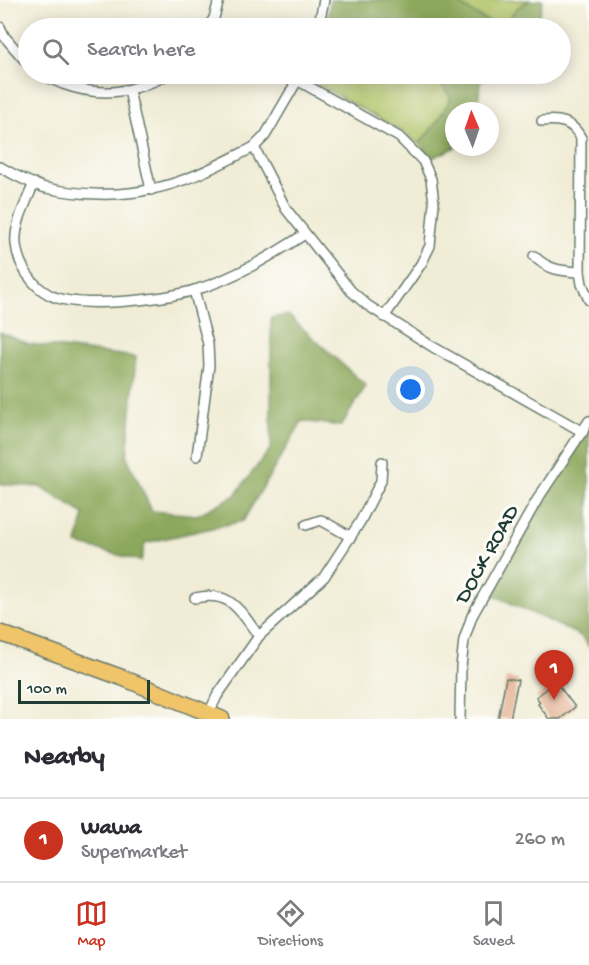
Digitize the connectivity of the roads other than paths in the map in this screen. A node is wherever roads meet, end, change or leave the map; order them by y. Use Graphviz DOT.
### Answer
graph roads {
  1 [pos="219,0"];
  2 [pos="324,0"];
  3 [pos="214,18"];
  4 [pos="320,18"];
  5 [pos="0,27"];
  6 [pos="18,52"];
  7 [pos="64,84"];
  8 [pos="148,84"];
  9 [pos="295,84"];
  10 [pos="311,84"];
  11 [pos="129,90"];
  12 [pos="542,121"];
  13 [pos="254,147"];
  14 [pos="0,167"];
  15 [pos="34,183"];
  16 [pos="151,190"];
  17 [pos="305,234"];
  18 [pos="534,256"];
  19 [pos="580,272"];
  20 [pos="194,290"];
  21 [pos="589,300"];
  22 [pos="384,317"];
  23 [pos="589,421"];
  24 [pos="583,432"];
  25 [pos="197,456"];
  26 [pos="382,462"];
  27 [pos="306,525"];
  28 [pos="351,537"];
  29 [pos="195,598"];
  30 [pos="0,633"];
  31 [pos="259,636"];
  32 [pos="216,716"];
  33 [pos="460,719"];
  1 -- 3 [label="street"];
  2 -- 4 [label="street"];
  5 -- 6 [label="street"];
  7 -- 11 [label="street"];
  8 -- 11 [label="street"];
  9 -- 13 [label="street"];
  10 -- 22 [label="street"];
  11 -- 16 [label="street"];
  12 -- 19 [label="street"];
  13 -- 16 [label="street"];
  13 -- 17 [label="street"];
  14 -- 15 [label="street"];
  15 -- 16 [label="street"];
  15 -- 20 [label="street"];
  17 -- 20 [label="street"];
  17 -- 22 [label="street"];
  18 -- 19 [label="street"];
  19 -- 21 [label="street"];
  20 -- 25 [label="street"];
  22 -- 24 [label="street"];
  23 -- 24 [label="street, DOCK ROAD"];
  24 -- 33 [label="street, DOCK ROAD"];
  26 -- 28 [label="street"];
  27 -- 28 [label="street"];
  28 -- 31 [label="street"];
  29 -- 31 [label="street"];
  30 -- 32 [label="main road"];
  31 -- 32 [label="street"];
}
